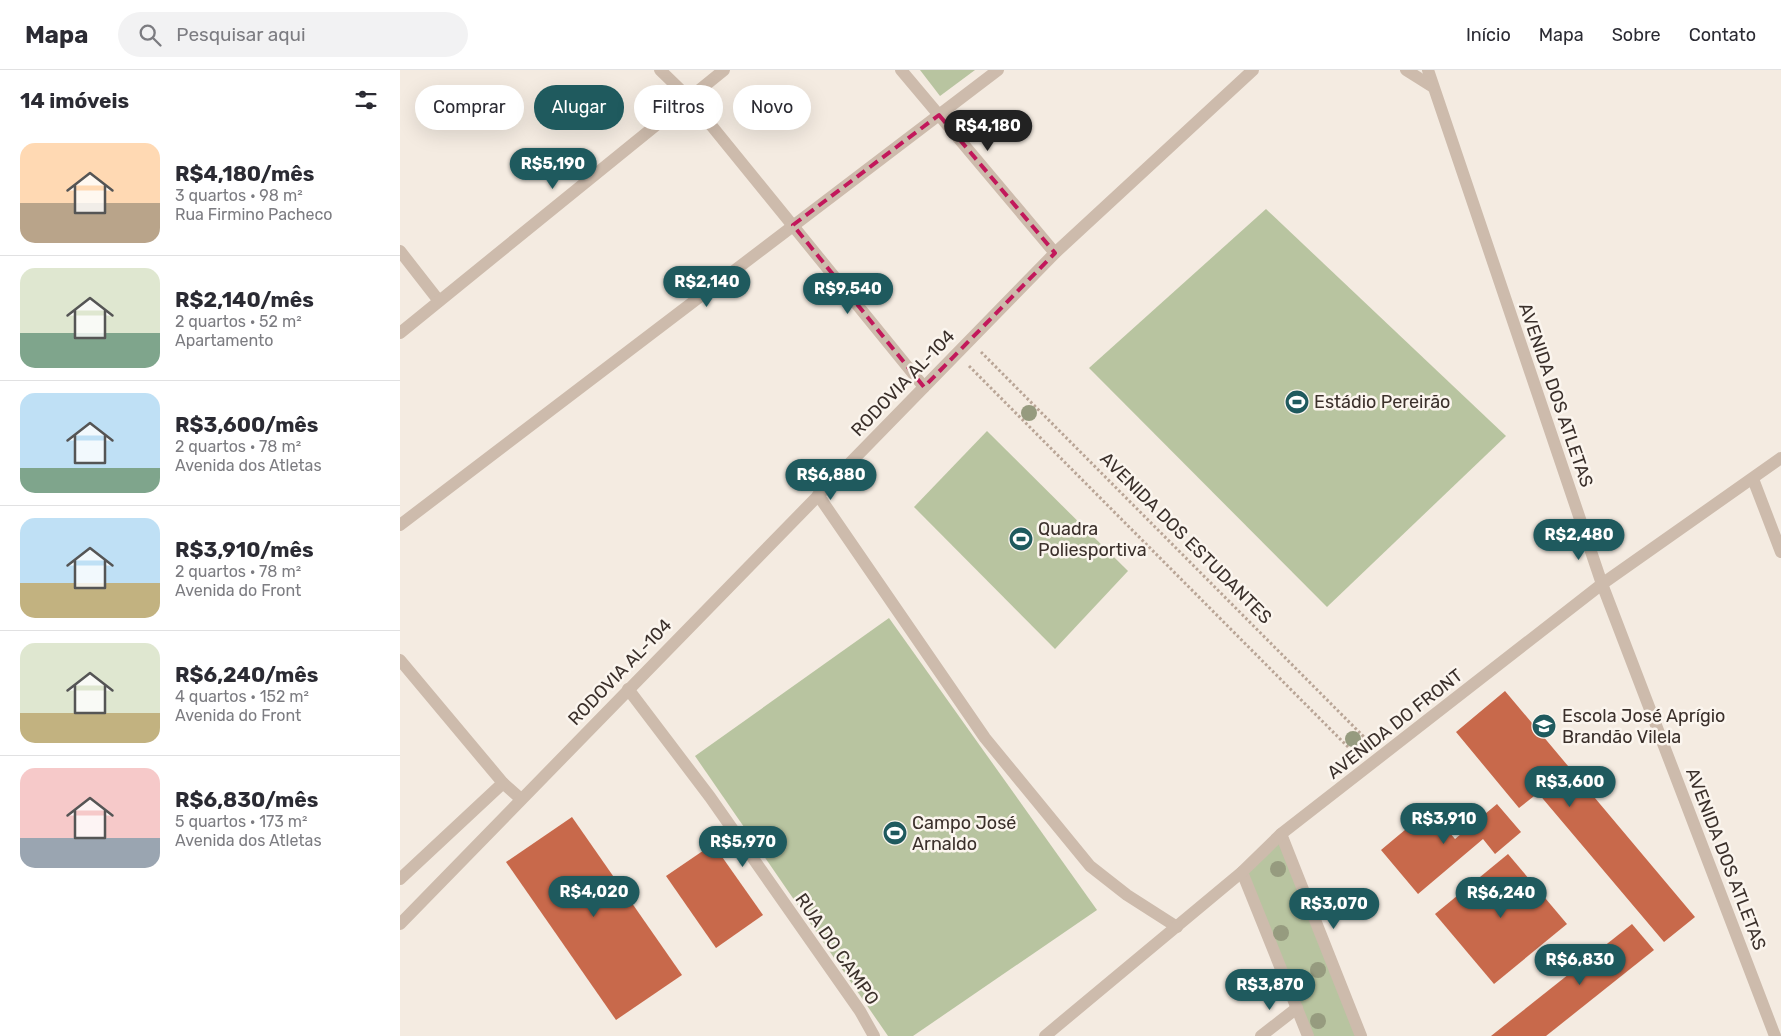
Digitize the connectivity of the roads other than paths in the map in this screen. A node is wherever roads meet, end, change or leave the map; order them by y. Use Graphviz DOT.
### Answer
graph roads {
  1 [pos="660,70"];
  2 [pos="724,70"];
  3 [pos="901,70"];
  4 [pos="998,70"];
  5 [pos="1253,70"];
  6 [pos="1406,70"];
  7 [pos="1428,70"];
  8 [pos="676,85"];
  9 [pos="705,85"];
  10 [pos="1433,87"];
  11 [pos="939,115"];
  12 [pos="650,130"];
  13 [pos="715,130"];
  14 [pos="793,225"];
  15 [pos="400,251"];
  16 [pos="1055,253"];
  17 [pos="439,301"];
  18 [pos="400,333"];
  19 [pos="924,387"];
  20 [pos="1781,458"];
  21 [pos="1753,479"];
  22 [pos="818,495"];
  23 [pos="400,525"];
  24 [pos="1781,552"];
  25 [pos="1602,584"];
  26 [pos="402,666"];
  27 [pos="628,689"];
  28 [pos="503,782"];
  29 [pos="521,799"];
  30 [pos="1281,834"];
  31 [pos="1242,872"];
  32 [pos="400,879"];
  33 [pos="400,924"];
  34 [pos="1177,927"];
  35 [pos="1297,1008"];
  36 [pos="874,1036"];
  37 [pos="1046,1036"];
  38 [pos="1261,1036"];
  39 [pos="1308,1036"];
  40 [pos="1360,1036"];
  41 [pos="1775,1036"];
  1 -- 8 [label="street"];
  2 -- 9 [label="street"];
  3 -- 11 [label="street"];
  4 -- 11 [label="street"];
  5 -- 16 [label="street, RODOVIA AL-104"];
  6 -- 10 [label="street"];
  7 -- 10 [label="street, AVENIDA DOS ATLETAS"];
  10 -- 25 [label="street, AVENIDA DOS ATLETAS"];
  11 -- 14 [label="street"];
  11 -- 16 [label="street"];
  12 -- 17 [label="street"];
  13 -- 14 [label="street"];
  14 -- 19 [label="street"];
  14 -- 23 [label="street"];
  15 -- 17 [label="street"];
  16 -- 19 [label="street, RODOVIA AL-104"];
  17 -- 18 [label="street"];
  19 -- 22 [label="street, RODOVIA AL-104"];
  20 -- 21 [label="street, AVENIDA DO FRONT"];
  21 -- 24 [label="street"];
  21 -- 25 [label="street, AVENIDA DO FRONT"];
  22 -- 27 [label="street, RODOVIA AL-104"];
  22 -- 34 [label="street"];
  25 -- 30 [label="street, AVENIDA DO FRONT"];
  25 -- 41 [label="street, AVENIDA DOS ATLETAS"];
  26 -- 28 [label="street"];
  27 -- 29 [label="street, RODOVIA AL-104"];
  27 -- 36 [label="street, RUA DO CAMPO"];
  28 -- 29 [label="street"];
  28 -- 32 [label="street"];
  29 -- 33 [label="street, RODOVIA AL-104"];
  30 -- 31 [label="street, AVENIDA DO FRONT"];
  30 -- 40 [label="street"];
  31 -- 34 [label="street, AVENIDA DO FRONT"];
  31 -- 35 [label="street"];
  34 -- 37 [label="street, AVENIDA DO FRONT"];
  35 -- 38 [label="street"];
  35 -- 39 [label="street"];
}
